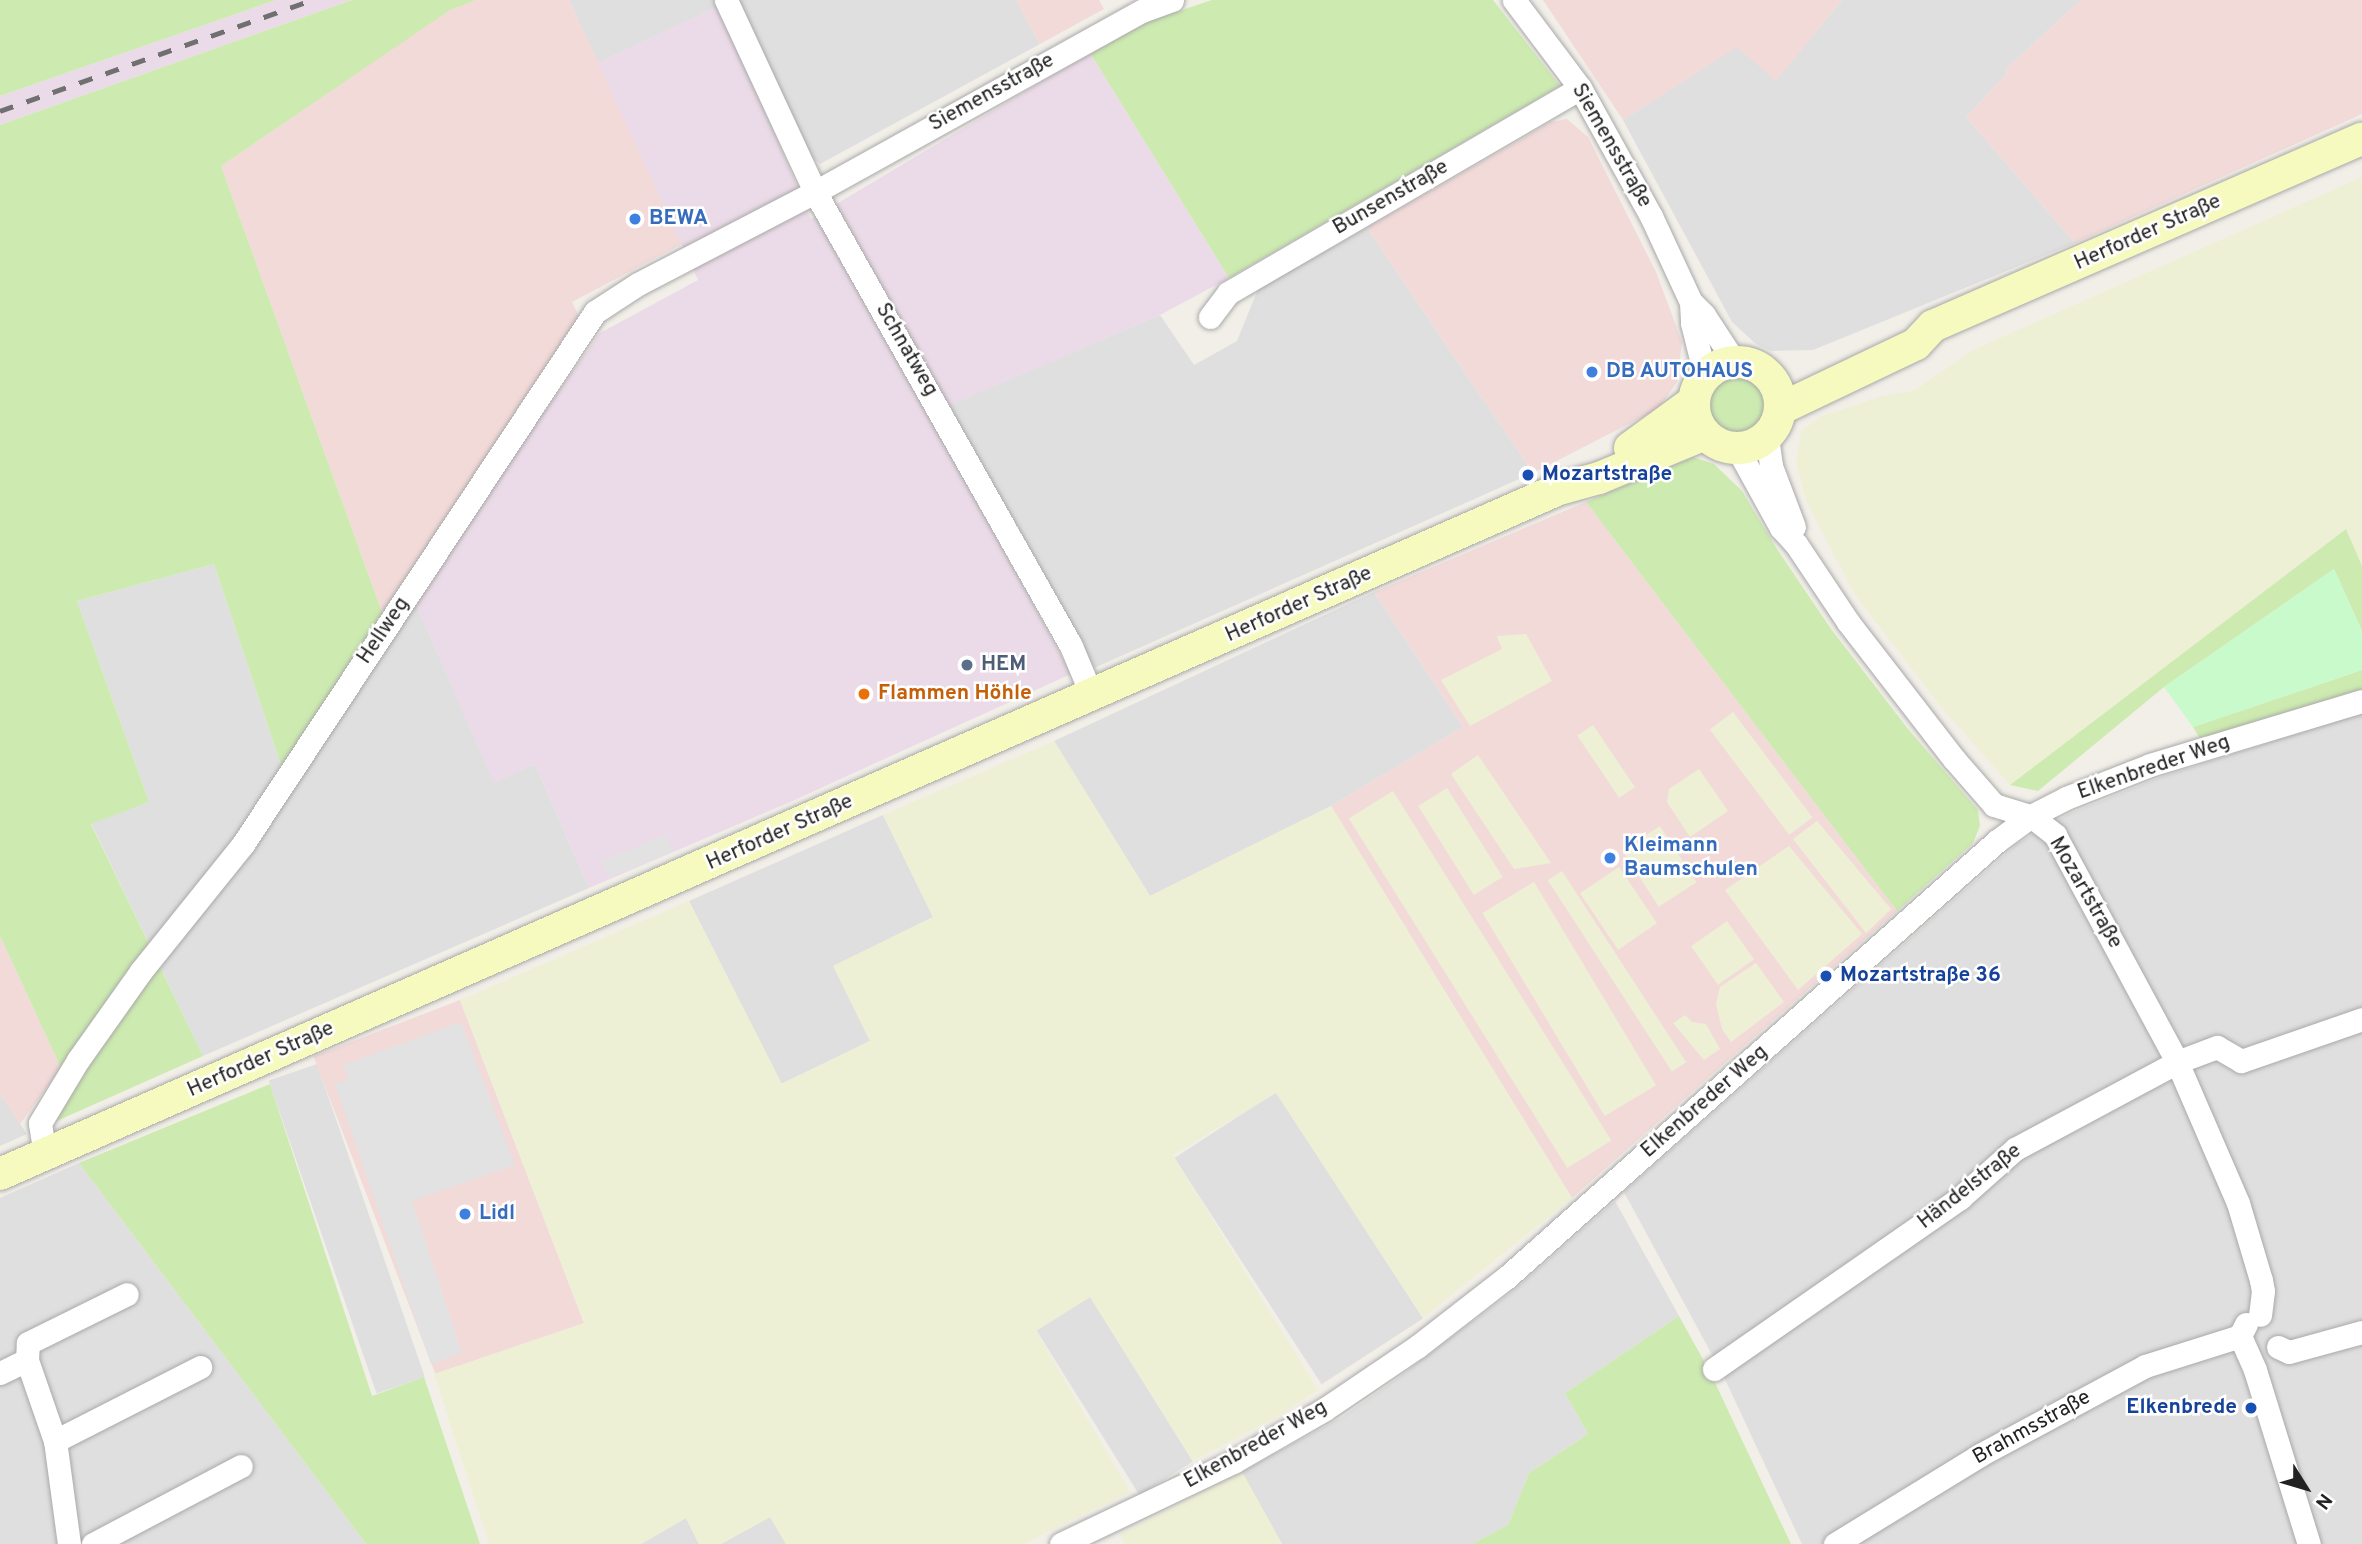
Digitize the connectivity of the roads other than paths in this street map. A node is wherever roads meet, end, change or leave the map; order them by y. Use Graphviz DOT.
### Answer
graph roads {
  1 [pos="726,0"];
  2 [pos="1172,0"];
  3 [pos="1514,0"];
  4 [pos="1580,88"];
  5 [pos="2362,139"];
  6 [pos="815,192"];
  7 [pos="1691,302"];
  8 [pos="1210,317"];
  9 [pos="1933,326"];
  10 [pos="1734,361"];
  11 [pos="1772,378"];
  12 [pos="1699,388"];
  13 [pos="1773,423"];
  14 [pos="1705,435"];
  15 [pos="1737,448"];
  16 [pos="1559,489"];
  17 [pos="1796,544"];
  18 [pos="1092,696"];
  19 [pos="2362,701"];
  20 [pos="2031,816"];
  21 [pos="2362,1019"];
  22 [pos="2177,1062"];
  23 [pos="45,1155"];
  24 [pos="0,1174"];
  25 [pos="127,1294"];
  26 [pos="2260,1315"];
  27 [pos="2362,1332"];
  28 [pos="2245,1346"];
  29 [pos="2278,1347"];
  30 [pos="27,1360"];
  31 [pos="200,1367"];
  32 [pos="1714,1369"];
  33 [pos="0,1373"];
  34 [pos="55,1441"];
  35 [pos="241,1466"];
  36 [pos="69,1544"];
  37 [pos="93,1544"];
  38 [pos="1062,1544"];
  39 [pos="1836,1544"];
  40 [pos="2309,1544"];
  1 -- 6 [label="street, Schnatweg"];
  2 -- 6 [label="street, Siemensstraße"];
  3 -- 4 [label="street, Siemensstraße"];
  4 -- 7 [label="street, Siemensstraße"];
  4 -- 8 [label="street, Bunsenstraße"];
  5 -- 9 [label="main road, Herforder Straße"];
  6 -- 18 [label="street, Schnatweg"];
  6 -- 23 [label="street, Hellweg"];
  7 -- 10 [label="street, Siemensstraße"];
  7 -- 12 [label="street, Siemensstraße"];
  9 -- 11 [label="main road, Herforder Straße"];
  9 -- 13 [label="main road, Herforder Straße"];
  10 -- 11 [label="main road"];
  10 -- 12 [label="main road"];
  11 -- 13 [label="main road"];
  12 -- 14 [label="main road"];
  12 -- 16 [label="main road, Herforder Straße"];
  13 -- 15 [label="main road"];
  13 -- 17 [label="street, Mozartstraße"];
  14 -- 15 [label="main road"];
  14 -- 16 [label="main road, Herforder Straße"];
  15 -- 17 [label="street, Mozartstraße"];
  16 -- 18 [label="main road, Herforder Straße"];
  17 -- 20 [label="street, Mozartstraße"];
  18 -- 23 [label="main road, Herforder Straße"];
  19 -- 20 [label="street, Elkenbreder Weg"];
  20 -- 22 [label="street, Mozartstraße"];
  20 -- 38 [label="street, Elkenbreder Weg"];
  21 -- 22 [label="street, Händelstraße"];
  22 -- 26 [label="street, Mozartstraße"];
  22 -- 32 [label="street, Händelstraße"];
  23 -- 24 [label="main road, Herforder Straße"];
  25 -- 30 [label="street"];
  26 -- 28 [label="street"];
  26 -- 29 [label="street"];
  27 -- 29 [label="street"];
  28 -- 29 [label="street"];
  28 -- 39 [label="street, Brahmsstraße"];
  28 -- 40 [label="street"];
  30 -- 33 [label="street"];
  30 -- 34 [label="street"];
  31 -- 34 [label="street"];
  34 -- 36 [label="street"];
  35 -- 37 [label="street"];
}
